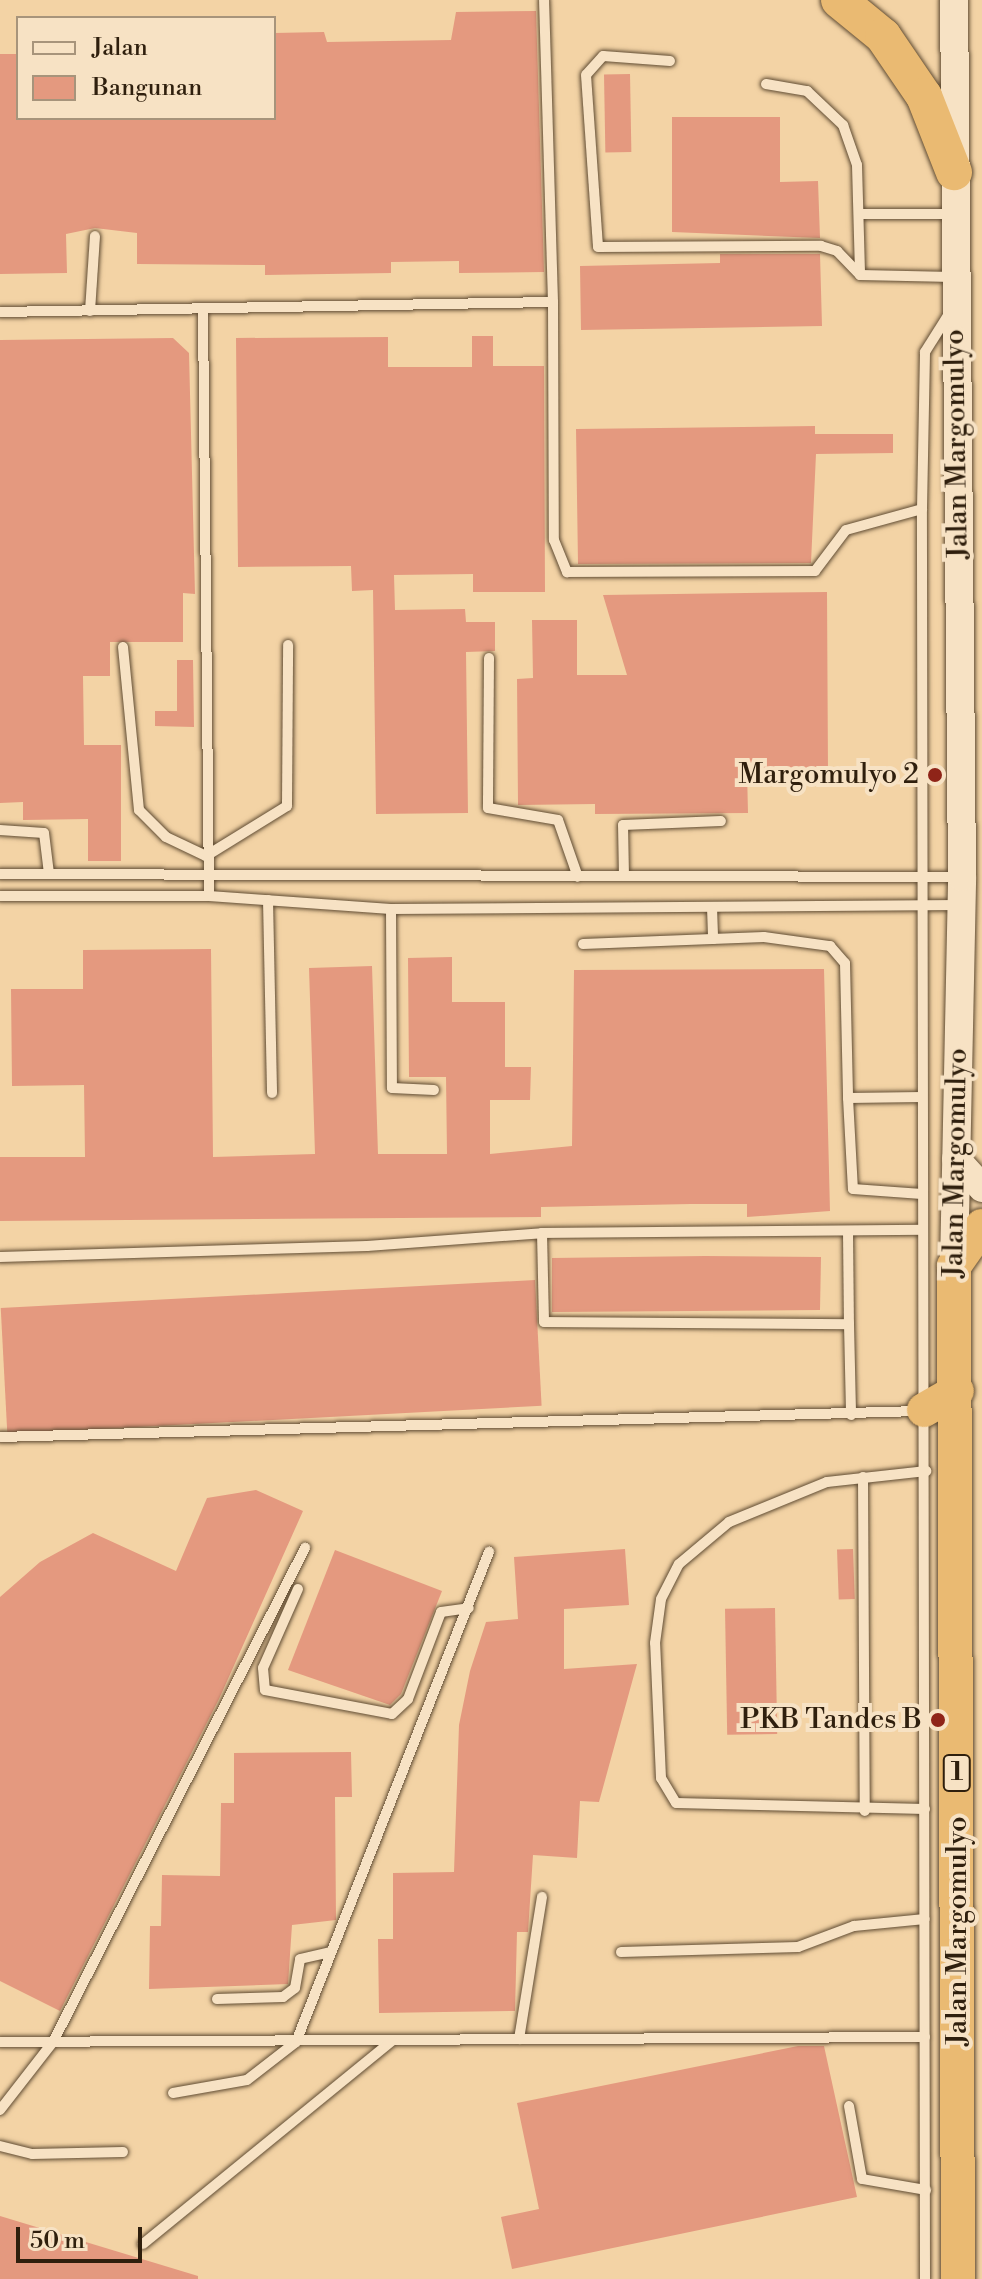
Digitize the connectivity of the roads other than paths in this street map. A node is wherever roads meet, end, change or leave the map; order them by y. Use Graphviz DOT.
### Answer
graph roads {
  1 [pos="544,0"];
  2 [pos="839,0"];
  3 [pos="954,0"];
  4 [pos="670,61"];
  5 [pos="766,84"];
  6 [pos="954,172"];
  7 [pos="859,214"];
  8 [pos="955,214"];
  9 [pos="95,236"];
  10 [pos="860,275"];
  11 [pos="955,290"];
  12 [pos="553,302"];
  13 [pos="90,311"];
  14 [pos="203,311"];
  15 [pos="0,312"];
  16 [pos="922,509"];
  17 [pos="288,645"];
  18 [pos="123,647"];
  19 [pos="489,658"];
  20 [pos="721,821"];
  21 [pos="0,830"];
  22 [pos="206,856"];
  23 [pos="207,873"];
  24 [pos="0,874"];
  25 [pos="49,874"];
  26 [pos="624,876"];
  27 [pos="578,877"];
  28 [pos="922,877"];
  29 [pos="962,891"];
  30 [pos="0,896"];
  31 [pos="209,896"];
  32 [pos="268,900"];
  33 [pos="921,905"];
  34 [pos="712,907"];
  35 [pos="391,909"];
  36 [pos="713,939"];
  37 [pos="583,944"];
  38 [pos="434,1090"];
  39 [pos="272,1093"];
  40 [pos="922,1097"];
  41 [pos="848,1098"];
  42 [pos="956,1159"];
  43 [pos="980,1187"];
  44 [pos="922,1194"];
  45 [pos="979,1227"];
  46 [pos="921,1230"];
  47 [pos="848,1232"];
  48 [pos="542,1233"];
  49 [pos="0,1257"];
  50 [pos="954,1266"];
  51 [pos="849,1324"];
  52 [pos="957,1391"];
  53 [pos="924,1410"];
  54 [pos="851,1415"];
  55 [pos="0,1437"];
  56 [pos="926,1471"];
  57 [pos="863,1477"];
  58 [pos="305,1548"];
  59 [pos="489,1552"];
  60 [pos="298,1589"];
  61 [pos="469,1608"];
  62 [pos="925,1809"];
  63 [pos="865,1811"];
  64 [pos="542,1897"];
  65 [pos="925,1919"];
  66 [pos="331,1952"];
  67 [pos="621,1952"];
  68 [pos="217,1999"];
  69 [pos="925,2037"];
  70 [pos="519,2039"];
  71 [pos="392,2041"];
  72 [pos="0,2042"];
  73 [pos="53,2042"];
  74 [pos="296,2042"];
  75 [pos="173,2093"];
  76 [pos="849,2106"];
  77 [pos="0,2110"];
  78 [pos="0,2146"];
  79 [pos="123,2152"];
  80 [pos="926,2190"];
  81 [pos="143,2244"];
  82 [pos="925,2279"];
  83 [pos="958,2279"];
  1 -- 12 [label="lane"];
  2 -- 6 [label="highway"];
  3 -- 6 [label="main road, Jalan Margomulyo"];
  4 -- 10 [label="lane"];
  5 -- 7 [label="lane"];
  6 -- 8 [label="main road, Jalan Margomulyo"];
  7 -- 8 [label="lane"];
  7 -- 10 [label="lane"];
  8 -- 11 [label="main road, Jalan Margomulyo"];
  9 -- 13 [label="lane"];
  10 -- 11 [label="lane"];
  11 -- 16 [label="lane"];
  11 -- 29 [label="main road, Jalan Margomulyo"];
  12 -- 14 [label="lane"];
  12 -- 16 [label="lane"];
  13 -- 14 [label="lane"];
  13 -- 15 [label="lane"];
  14 -- 22 [label="lane"];
  16 -- 28 [label="lane"];
  17 -- 22 [label="lane"];
  18 -- 22 [label="lane"];
  19 -- 27 [label="lane"];
  20 -- 26 [label="lane"];
  21 -- 25 [label="lane"];
  22 -- 23 [label="lane"];
  23 -- 25 [label="lane"];
  23 -- 27 [label="lane"];
  23 -- 31 [label="lane"];
  24 -- 25 [label="lane"];
  26 -- 27 [label="lane"];
  26 -- 28 [label="lane"];
  28 -- 29 [label="lane"];
  28 -- 33 [label="lane"];
  29 -- 33 [label="lane"];
  29 -- 42 [label="main road, Jalan Margomulyo"];
  30 -- 31 [label="lane"];
  31 -- 32 [label="lane"];
  32 -- 35 [label="lane"];
  32 -- 39 [label="lane"];
  33 -- 34 [label="lane"];
  33 -- 40 [label="lane"];
  34 -- 35 [label="lane"];
  34 -- 36 [label="lane"];
  35 -- 38 [label="lane"];
  36 -- 37 [label="lane"];
  36 -- 41 [label="lane"];
  40 -- 41 [label="lane"];
  40 -- 44 [label="lane"];
  41 -- 44 [label="lane"];
  42 -- 43 [label="main road"];
  42 -- 50 [label="main road, Jalan Margomulyo"];
  44 -- 46 [label="lane"];
  45 -- 50 [label="highway"];
  46 -- 47 [label="lane"];
  46 -- 53 [label="lane"];
  47 -- 48 [label="lane"];
  47 -- 51 [label="lane"];
  48 -- 49 [label="lane"];
  48 -- 51 [label="lane"];
  50 -- 52 [label="highway, Jalan Margomulyo / 1"];
  51 -- 54 [label="lane"];
  52 -- 53 [label="highway"];
  52 -- 83 [label="highway, Jalan Margomulyo / 1"];
  53 -- 54 [label="lane"];
  53 -- 56 [label="lane"];
  54 -- 55 [label="lane"];
  56 -- 57 [label="lane"];
  56 -- 62 [label="lane"];
  57 -- 63 [label="lane"];
  57 -- 63 [label="lane"];
  58 -- 73 [label="lane"];
  59 -- 61 [label="lane"];
  60 -- 61 [label="lane"];
  61 -- 66 [label="lane"];
  62 -- 63 [label="lane"];
  62 -- 65 [label="lane"];
  64 -- 70 [label="lane"];
  65 -- 67 [label="lane"];
  65 -- 69 [label="lane"];
  66 -- 68 [label="lane"];
  66 -- 74 [label="lane"];
  69 -- 70 [label="lane"];
  69 -- 80 [label="lane"];
  70 -- 71 [label="lane"];
  71 -- 74 [label="lane"];
  71 -- 81 [label="lane"];
  72 -- 73 [label="lane"];
  73 -- 74 [label="lane"];
  73 -- 77 [label="lane"];
  74 -- 75 [label="lane"];
  76 -- 80 [label="lane"];
  78 -- 79 [label="lane"];
  80 -- 82 [label="lane"];
}
